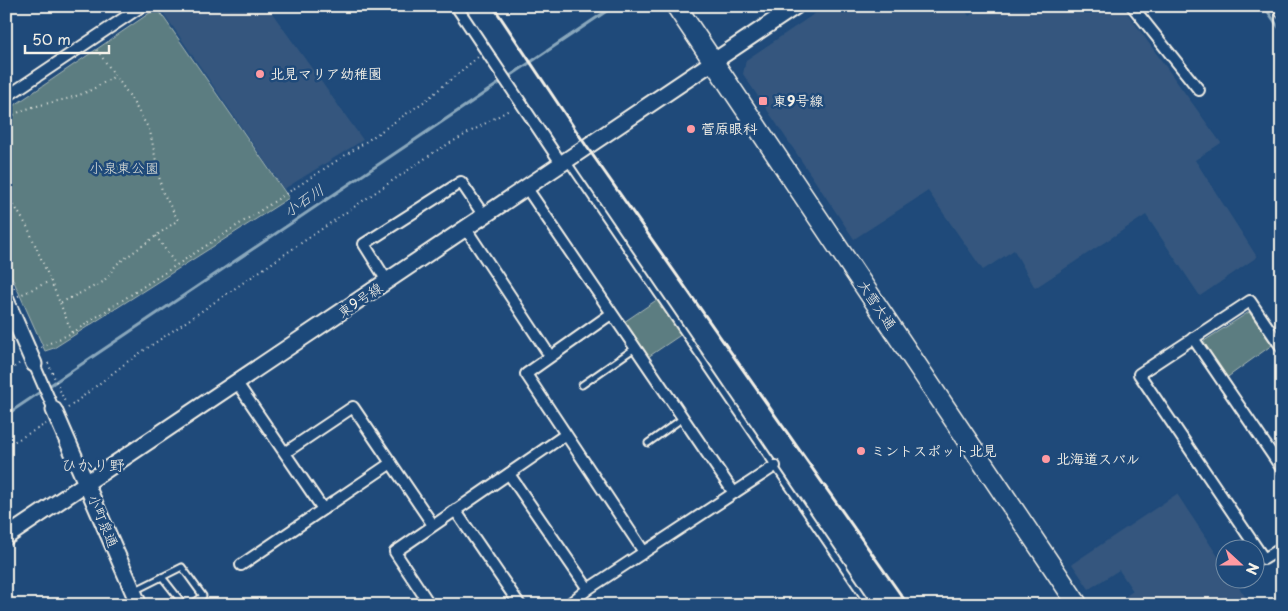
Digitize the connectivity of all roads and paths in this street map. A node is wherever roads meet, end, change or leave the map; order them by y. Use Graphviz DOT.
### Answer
graph roads {
  1 [pos="142,6"];
  2 [pos="456,6"];
  3 [pos="676,6"];
  4 [pos="796,6"];
  5 [pos="1132,6"];
  6 [pos="1278,6"];
  7 [pos="1282,13"];
  8 [pos="91,42"];
  9 [pos="480,55"];
  10 [pos="713,62"];
  11 [pos="115,76"];
  12 [pos="1199,90"];
  13 [pos="6,97"];
  14 [pos="516,101"];
  15 [pos="6,121"];
  16 [pos="564,162"];
  17 [pos="526,187"];
  18 [pos="6,192"];
  19 [pos="484,216"];
  20 [pos="466,229"];
  21 [pos="156,236"];
  22 [pos="177,266"];
  23 [pos="51,281"];
  24 [pos="387,281"];
  25 [pos="12,298"];
  26 [pos="60,303"];
  27 [pos="611,314"];
  28 [pos="72,334"];
  29 [pos="1193,338"];
  30 [pos="635,348"];
  31 [pos="1282,348"];
  32 [pos="550,356"];
  33 [pos="37,361"];
  34 [pos="6,373"];
  35 [pos="237,383"];
  36 [pos="582,385"];
  37 [pos="54,410"];
  38 [pos="683,418"];
  39 [pos="565,435"];
  40 [pos="648,443"];
  41 [pos="6,446"];
  42 [pos="286,452"];
  43 [pos="390,463"];
  44 [pos="775,466"];
  45 [pos="1282,469"];
  46 [pos="509,474"];
  47 [pos="87,484"];
  48 [pos="734,493"];
  49 [pos="323,509"];
  50 [pos="455,510"];
  51 [pos="433,525"];
  52 [pos="6,537"];
  53 [pos="1282,548"];
  54 [pos="644,552"];
  55 [pos="241,565"];
  56 [pos="162,577"];
  57 [pos="588,589"];
  58 [pos="136,598"];
  59 [pos="184,605"];
  60 [pos="191,605"];
  61 [pos="430,605"];
  62 [pos="520,605"];
  63 [pos="568,605"];
  64 [pos="869,605"];
  65 [pos="1078,605"];
  1 -- 8 [label="street"];
  2 -- 14 [label="street"];
  3 -- 10 [label="highway, 大雪大通"];
  4 -- 10 [label="street, 東9号線"];
  5 -- 12 [label="street"];
  6 -- 7 [label="street"];
  8 -- 11 [label="path"];
  8 -- 13 [label="street"];
  9 -- 22 [label="path"];
  10 -- 16 [label="street, 東9号線"];
  10 -- 65 [label="highway, 大雪大通"];
  11 -- 15 [label="path"];
  11 -- 21 [label="path"];
  14 -- 16 [label="street"];
  14 -- 37 [label="path"];
  16 -- 17 [label="street, 東9号線"];
  16 -- 44 [label="lane"];
  17 -- 19 [label="street, 東9号線"];
  17 -- 27 [label="street"];
  18 -- 23 [label="path"];
  19 -- 20 [label="street, 東9号線"];
  19 -- 24 [label="street"];
  20 -- 24 [label="street, 東9号線"];
  20 -- 32 [label="street"];
  21 -- 22 [label="path"];
  21 -- 26 [label="path"];
  22 -- 28 [label="path"];
  23 -- 25 [label="path"];
  23 -- 26 [label="path"];
  24 -- 35 [label="street, 東9号線"];
  25 -- 33 [label="street"];
  26 -- 28 [label="path"];
  27 -- 30 [label="street"];
  27 -- 32 [label="street"];
  28 -- 33 [label="path"];
  29 -- 31 [label="street"];
  29 -- 45 [label="street"];
  29 -- 53 [label="street"];
  30 -- 36 [label="lane"];
  30 -- 38 [label="street"];
  32 -- 39 [label="street"];
  33 -- 34 [label="path"];
  33 -- 37 [label="street"];
  33 -- 37 [label="path"];
  35 -- 42 [label="street"];
  35 -- 47 [label="street, 東9号線"];
  37 -- 41 [label="path"];
  37 -- 47 [label="street, 小町泉通"];
  38 -- 40 [label="lane"];
  38 -- 48 [label="street"];
  39 -- 46 [label="street"];
  39 -- 54 [label="street"];
  42 -- 43 [label="street"];
  42 -- 49 [label="street"];
  43 -- 49 [label="street"];
  43 -- 51 [label="street"];
  44 -- 48 [label="street"];
  44 -- 64 [label="lane"];
  46 -- 50 [label="street"];
  46 -- 57 [label="street"];
  47 -- 52 [label="street, 東9号線"];
  47 -- 58 [label="street, 小町泉通"];
  48 -- 54 [label="street"];
  49 -- 55 [label="street"];
  50 -- 51 [label="street"];
  50 -- 62 [label="street"];
  51 -- 61 [label="street"];
  54 -- 57 [label="street"];
  56 -- 58 [label="lane"];
  56 -- 59 [label="lane"];
  56 -- 60 [label="lane"];
  57 -- 63 [label="street"];
}
